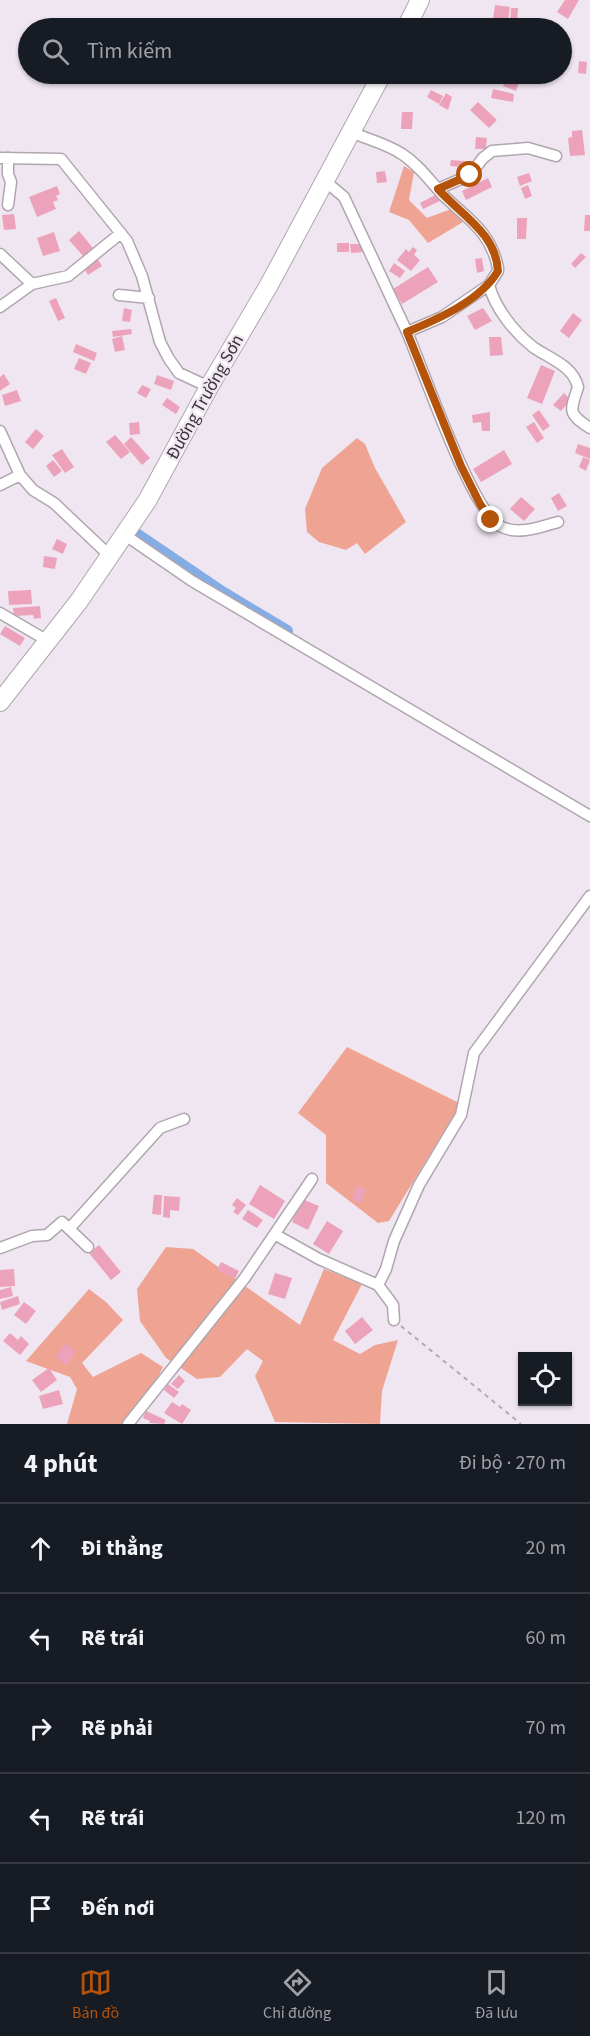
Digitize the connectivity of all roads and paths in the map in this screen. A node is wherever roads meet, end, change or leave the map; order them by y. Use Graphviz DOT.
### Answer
graph roads {
  1 [pos="420,0"];
  2 [pos="411,18"];
  3 [pos="377,84"];
  4 [pos="351,132"];
  5 [pos="556,156"];
  6 [pos="4,158"];
  7 [pos="325,181"];
  8 [pos="438,189"];
  9 [pos="8,205"];
  10 [pos="121,233"];
  11 [pos="0,254"];
  12 [pos="32,284"];
  13 [pos="489,285"];
  14 [pos="119,294"];
  15 [pos="148,298"];
  16 [pos="0,307"];
  17 [pos="407,332"];
  18 [pos="209,387"];
  19 [pos="590,428"];
  20 [pos="0,431"];
  21 [pos="20,475"];
  22 [pos="0,485"];
  23 [pos="558,522"];
  24 [pos="125,535"];
  25 [pos="111,557"];
  26 [pos="0,613"];
  27 [pos="48,641"];
  28 [pos="0,702"];
  29 [pos="590,816"];
  30 [pos="590,896"];
  31 [pos="184,1119"];
  32 [pos="312,1179"];
  33 [pos="69,1229"];
  34 [pos="276,1235"];
  35 [pos="88,1247"];
  36 [pos="0,1248"];
  37 [pos="378,1285"];
  38 [pos="394,1320"];
  39 [pos="128,1424"];
  40 [pos="521,1424"];
  1 -- 2 [label="highway"];
  3 -- 4 [label="highway, Đường Trường Sơn"];
  4 -- 7 [label="highway, Đường Trường Sơn"];
  4 -- 8 [label="street"];
  5 -- 8 [label="street"];
  6 -- 9 [label="street"];
  6 -- 10 [label="street"];
  7 -- 17 [label="street"];
  7 -- 18 [label="highway, Đường Trường Sơn"];
  8 -- 13 [label="street"];
  10 -- 12 [label="street"];
  10 -- 15 [label="street"];
  11 -- 12 [label="street"];
  12 -- 16 [label="street"];
  13 -- 17 [label="street"];
  13 -- 19 [label="street"];
  14 -- 15 [label="street"];
  15 -- 18 [label="street"];
  17 -- 23 [label="street"];
  18 -- 24 [label="highway, Đường Trường Sơn"];
  20 -- 21 [label="street"];
  21 -- 22 [label="street"];
  21 -- 25 [label="street"];
  24 -- 25 [label="highway, Đường Trường Sơn"];
  24 -- 29 [label="street"];
  25 -- 27 [label="highway, Đường Trường Sơn"];
  26 -- 27 [label="street"];
  27 -- 28 [label="highway, Đường Trường Sơn"];
  30 -- 37 [label="street"];
  31 -- 33 [label="street"];
  32 -- 34 [label="street"];
  33 -- 35 [label="street"];
  33 -- 36 [label="street"];
  34 -- 37 [label="street"];
  34 -- 39 [label="street"];
  37 -- 38 [label="street"];
  38 -- 40 [label="path"];
}
